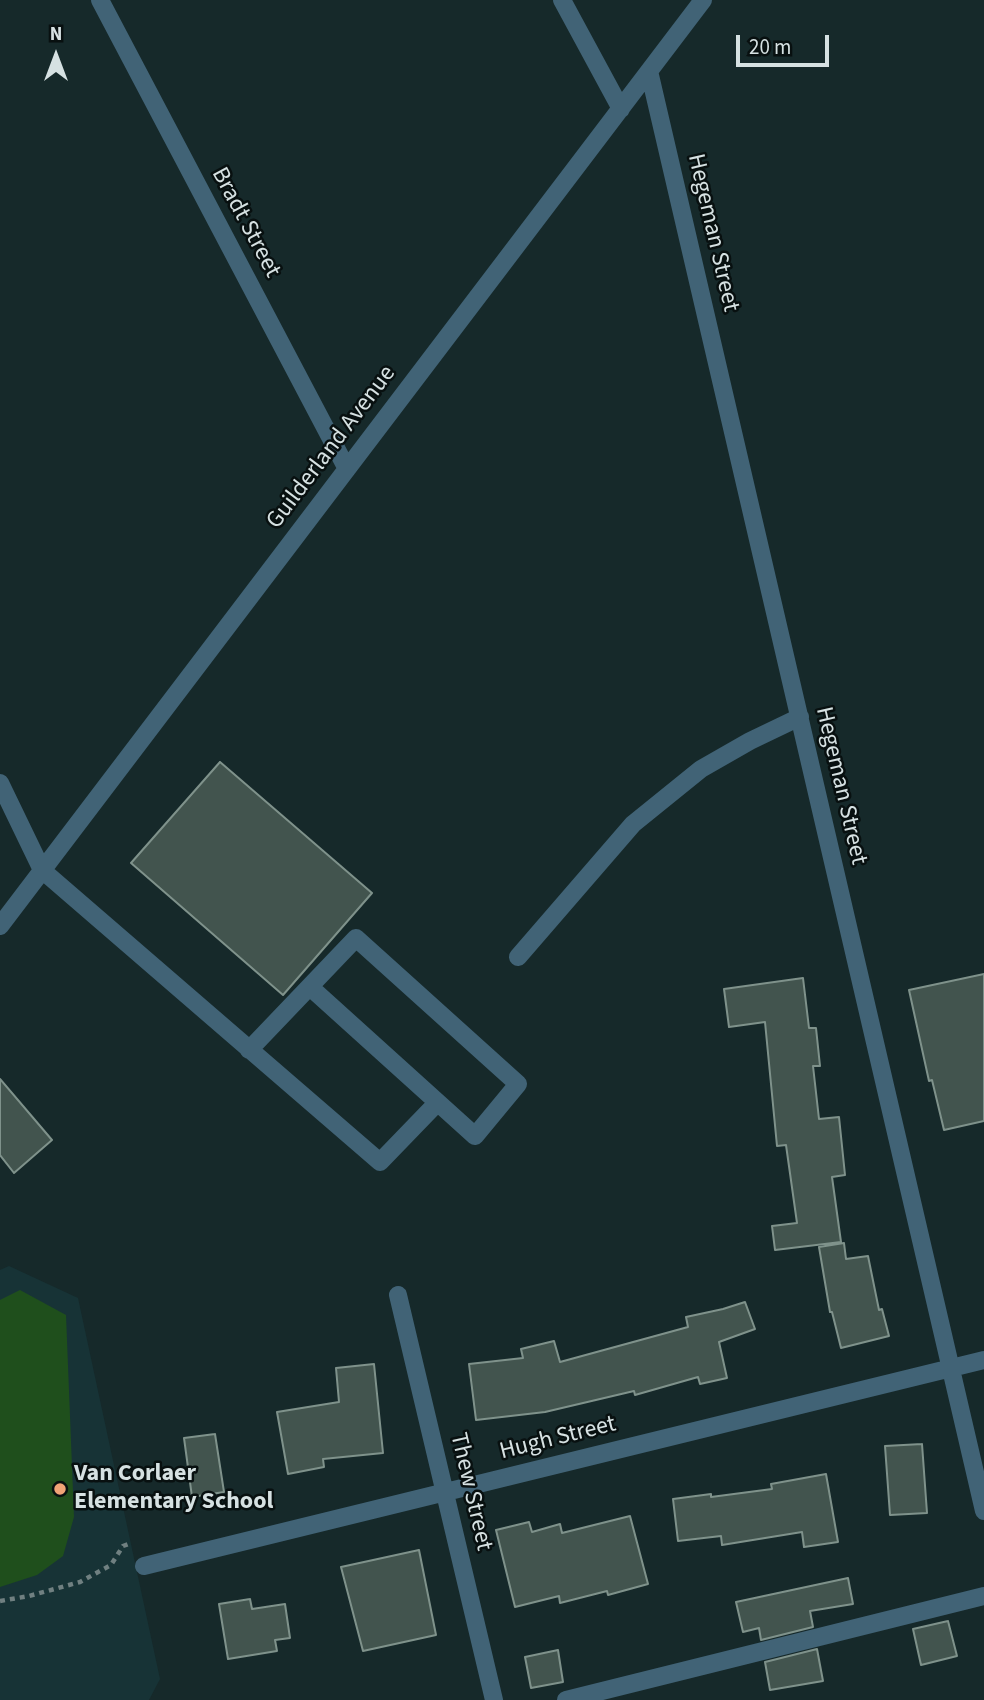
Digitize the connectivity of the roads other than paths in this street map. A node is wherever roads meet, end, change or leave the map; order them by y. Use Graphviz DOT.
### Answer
graph roads {
  1 [pos="100,0"];
  2 [pos="562,0"];
  3 [pos="703,0"];
  4 [pos="649,71"];
  5 [pos="621,109"];
  6 [pos="347,469"];
  7 [pos="800,718"];
  8 [pos="0,783"];
  9 [pos="42,870"];
  10 [pos="0,926"];
  11 [pos="518,957"];
  12 [pos="310,987"];
  13 [pos="249,1050"];
  14 [pos="437,1102"];
  15 [pos="398,1295"];
  16 [pos="984,1360"];
  17 [pos="950,1368"];
  18 [pos="445,1492"];
  19 [pos="984,1511"];
  20 [pos="144,1566"];
  21 [pos="984,1596"];
  22 [pos="494,1700"];
  23 [pos="566,1700"];
  1 -- 6 [label="street, Bradt Street"];
  2 -- 5 [label="street"];
  3 -- 4 [label="street, Guilderland Avenue"];
  4 -- 5 [label="street, Guilderland Avenue"];
  4 -- 7 [label="street, Hegeman Street"];
  5 -- 6 [label="street, Guilderland Avenue"];
  6 -- 9 [label="street, Guilderland Avenue"];
  7 -- 11 [label="street"];
  7 -- 17 [label="street, Hegeman Street"];
  8 -- 9 [label="street"];
  9 -- 10 [label="street, Guilderland Avenue"];
  9 -- 13 [label="street"];
  12 -- 13 [label="street"];
  12 -- 14 [label="street"];
  12 -- 14 [label="street"];
  13 -- 14 [label="street"];
  15 -- 18 [label="street, Thew Street"];
  16 -- 17 [label="street, Hugh Street"];
  17 -- 18 [label="street, Hugh Street"];
  17 -- 19 [label="street, Hegeman Street"];
  18 -- 20 [label="street, Hugh Street"];
  18 -- 22 [label="street, Thew Street"];
  21 -- 23 [label="street"];
}
